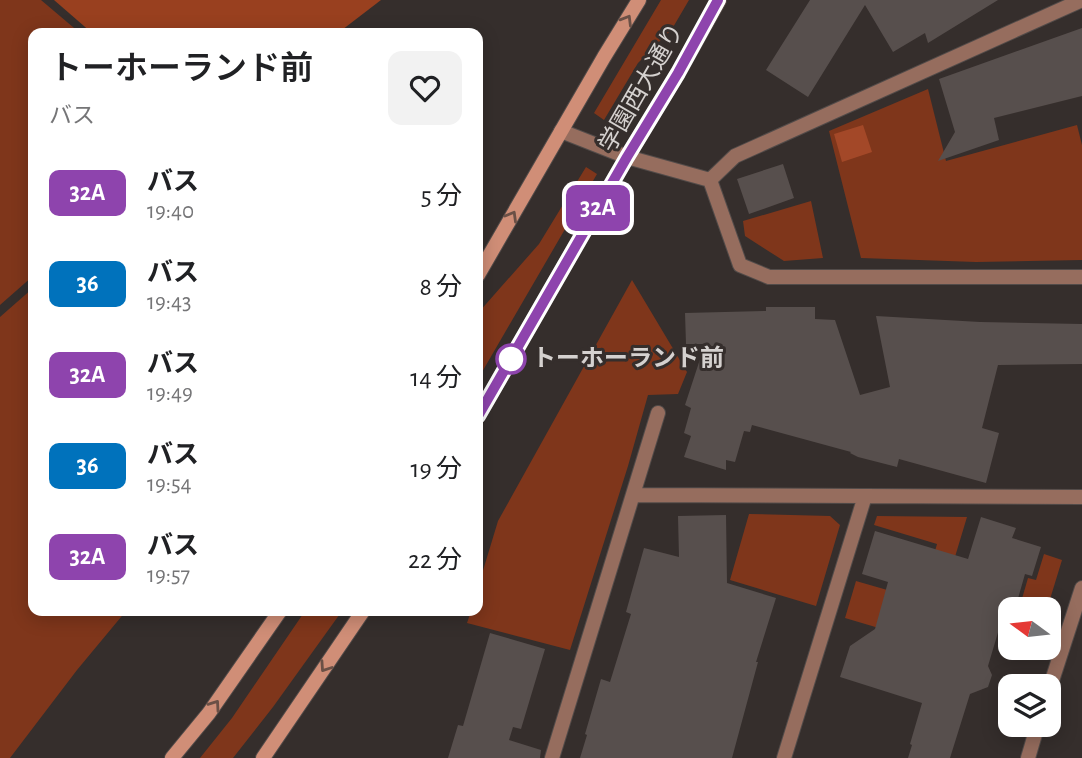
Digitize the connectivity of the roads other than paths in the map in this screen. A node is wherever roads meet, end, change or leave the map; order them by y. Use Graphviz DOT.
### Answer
graph roads {
  1 [pos="639,0"];
  2 [pos="719,0"];
  3 [pos="1082,0"];
  4 [pos="561,131"];
  5 [pos="627,157"];
  6 [pos="710,180"];
  7 [pos="483,266"];
  8 [pos="1082,277"];
  9 [pos="483,407"];
  10 [pos="658,413"];
  11 [pos="633,495"];
  12 [pos="865,496"];
  13 [pos="1082,498"];
  14 [pos="1082,588"];
  15 [pos="277,616"];
  16 [pos="360,616"];
  17 [pos="1054,674"];
  18 [pos="1034,737"];
  19 [pos="172,758"];
  20 [pos="263,758"];
  21 [pos="552,758"];
  22 [pos="784,758"];
  23 [pos="1028,758"];
  4 -- 1 [label="main road, 学園西大通り, one-way"];
  2 -- 5 [label="main road, 学園西大通り"];
  3 -- 6 [label="street"];
  4 -- 5 [label="street"];
  7 -- 4 [label="main road, 学園西大通り, one-way"];
  5 -- 6 [label="street"];
  5 -- 9 [label="main road, 学園西大通り"];
  6 -- 8 [label="street"];
  10 -- 11 [label="street"];
  11 -- 12 [label="street"];
  11 -- 21 [label="street"];
  12 -- 13 [label="street"];
  12 -- 22 [label="street"];
  14 -- 17 [label="street"];
  19 -- 15 [label="main road, one-way"];
  16 -- 20 [label="main road, one-way"];
  18 -- 23 [label="street"];
}
